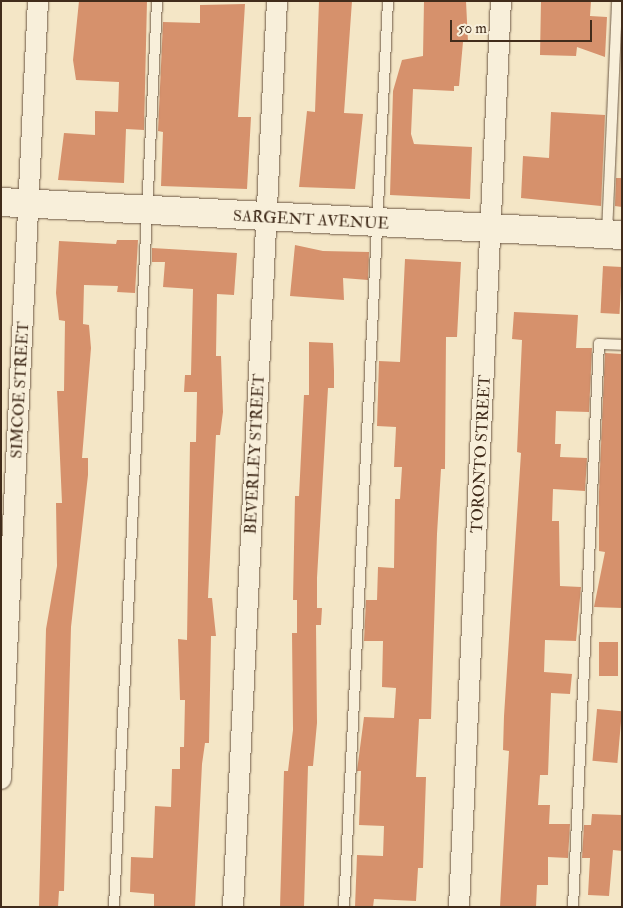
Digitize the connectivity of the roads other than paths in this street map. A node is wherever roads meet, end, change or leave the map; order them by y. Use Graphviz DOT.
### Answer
graph roads {
  1 [pos="38,1"];
  2 [pos="157,1"];
  3 [pos="277,1"];
  4 [pos="388,1"];
  5 [pos="501,1"];
  6 [pos="617,1"];
  7 [pos="1,202"];
  8 [pos="28,204"];
  9 [pos="147,211"];
  10 [pos="267,217"];
  11 [pos="376,223"];
  12 [pos="490,229"];
  13 [pos="614,235"];
  14 [pos="622,345"];
  15 [pos="1,779"];
  16 [pos="114,907"];
  17 [pos="234,907"];
  18 [pos="344,907"];
  19 [pos="459,907"];
  20 [pos="573,907"];
  1 -- 8 [label="street, SIMCOE STREET"];
  2 -- 9 [label="lane"];
  3 -- 10 [label="street, BEVERLEY STREET"];
  4 -- 11 [label="lane"];
  5 -- 12 [label="street, TORONTO STREET"];
  6 -- 13 [label="lane"];
  7 -- 8 [label="main road, SARGENT AVENUE"];
  8 -- 9 [label="main road, SARGENT AVENUE"];
  8 -- 15 [label="street, SIMCOE STREET"];
  9 -- 10 [label="main road, SARGENT AVENUE"];
  9 -- 16 [label="lane"];
  10 -- 11 [label="main road, SARGENT AVENUE"];
  10 -- 17 [label="street, BEVERLEY STREET"];
  11 -- 12 [label="main road, SARGENT AVENUE"];
  11 -- 18 [label="lane"];
  12 -- 13 [label="main road, SARGENT AVENUE"];
  12 -- 19 [label="street, TORONTO STREET"];
  14 -- 20 [label="lane"];
}
